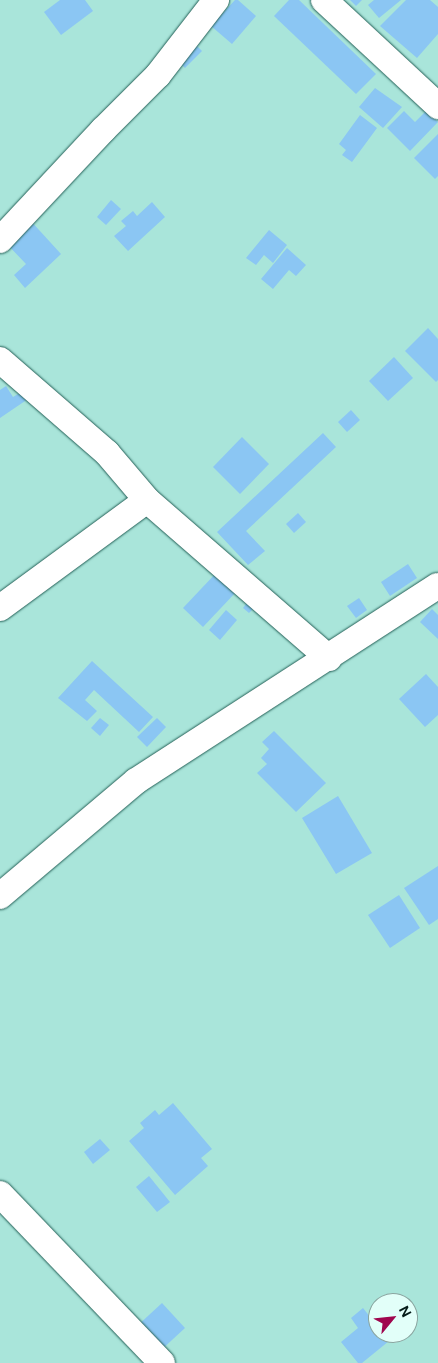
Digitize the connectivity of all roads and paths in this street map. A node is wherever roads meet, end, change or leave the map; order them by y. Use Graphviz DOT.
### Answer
graph roads {
  1 [pos="216,0"];
  2 [pos="324,0"];
  3 [pos="438,106"];
  4 [pos="0,240"];
  5 [pos="0,360"];
  6 [pos="147,500"];
  7 [pos="438,586"];
  8 [pos="0,608"];
  9 [pos="328,658"];
  10 [pos="0,896"];
  11 [pos="0,1194"];
  12 [pos="162,1363"];
  1 -- 4 [label="street"];
  2 -- 3 [label="street"];
  5 -- 6 [label="street"];
  6 -- 8 [label="street"];
  6 -- 9 [label="street"];
  7 -- 9 [label="street"];
  9 -- 10 [label="street"];
  11 -- 12 [label="street"];
}
